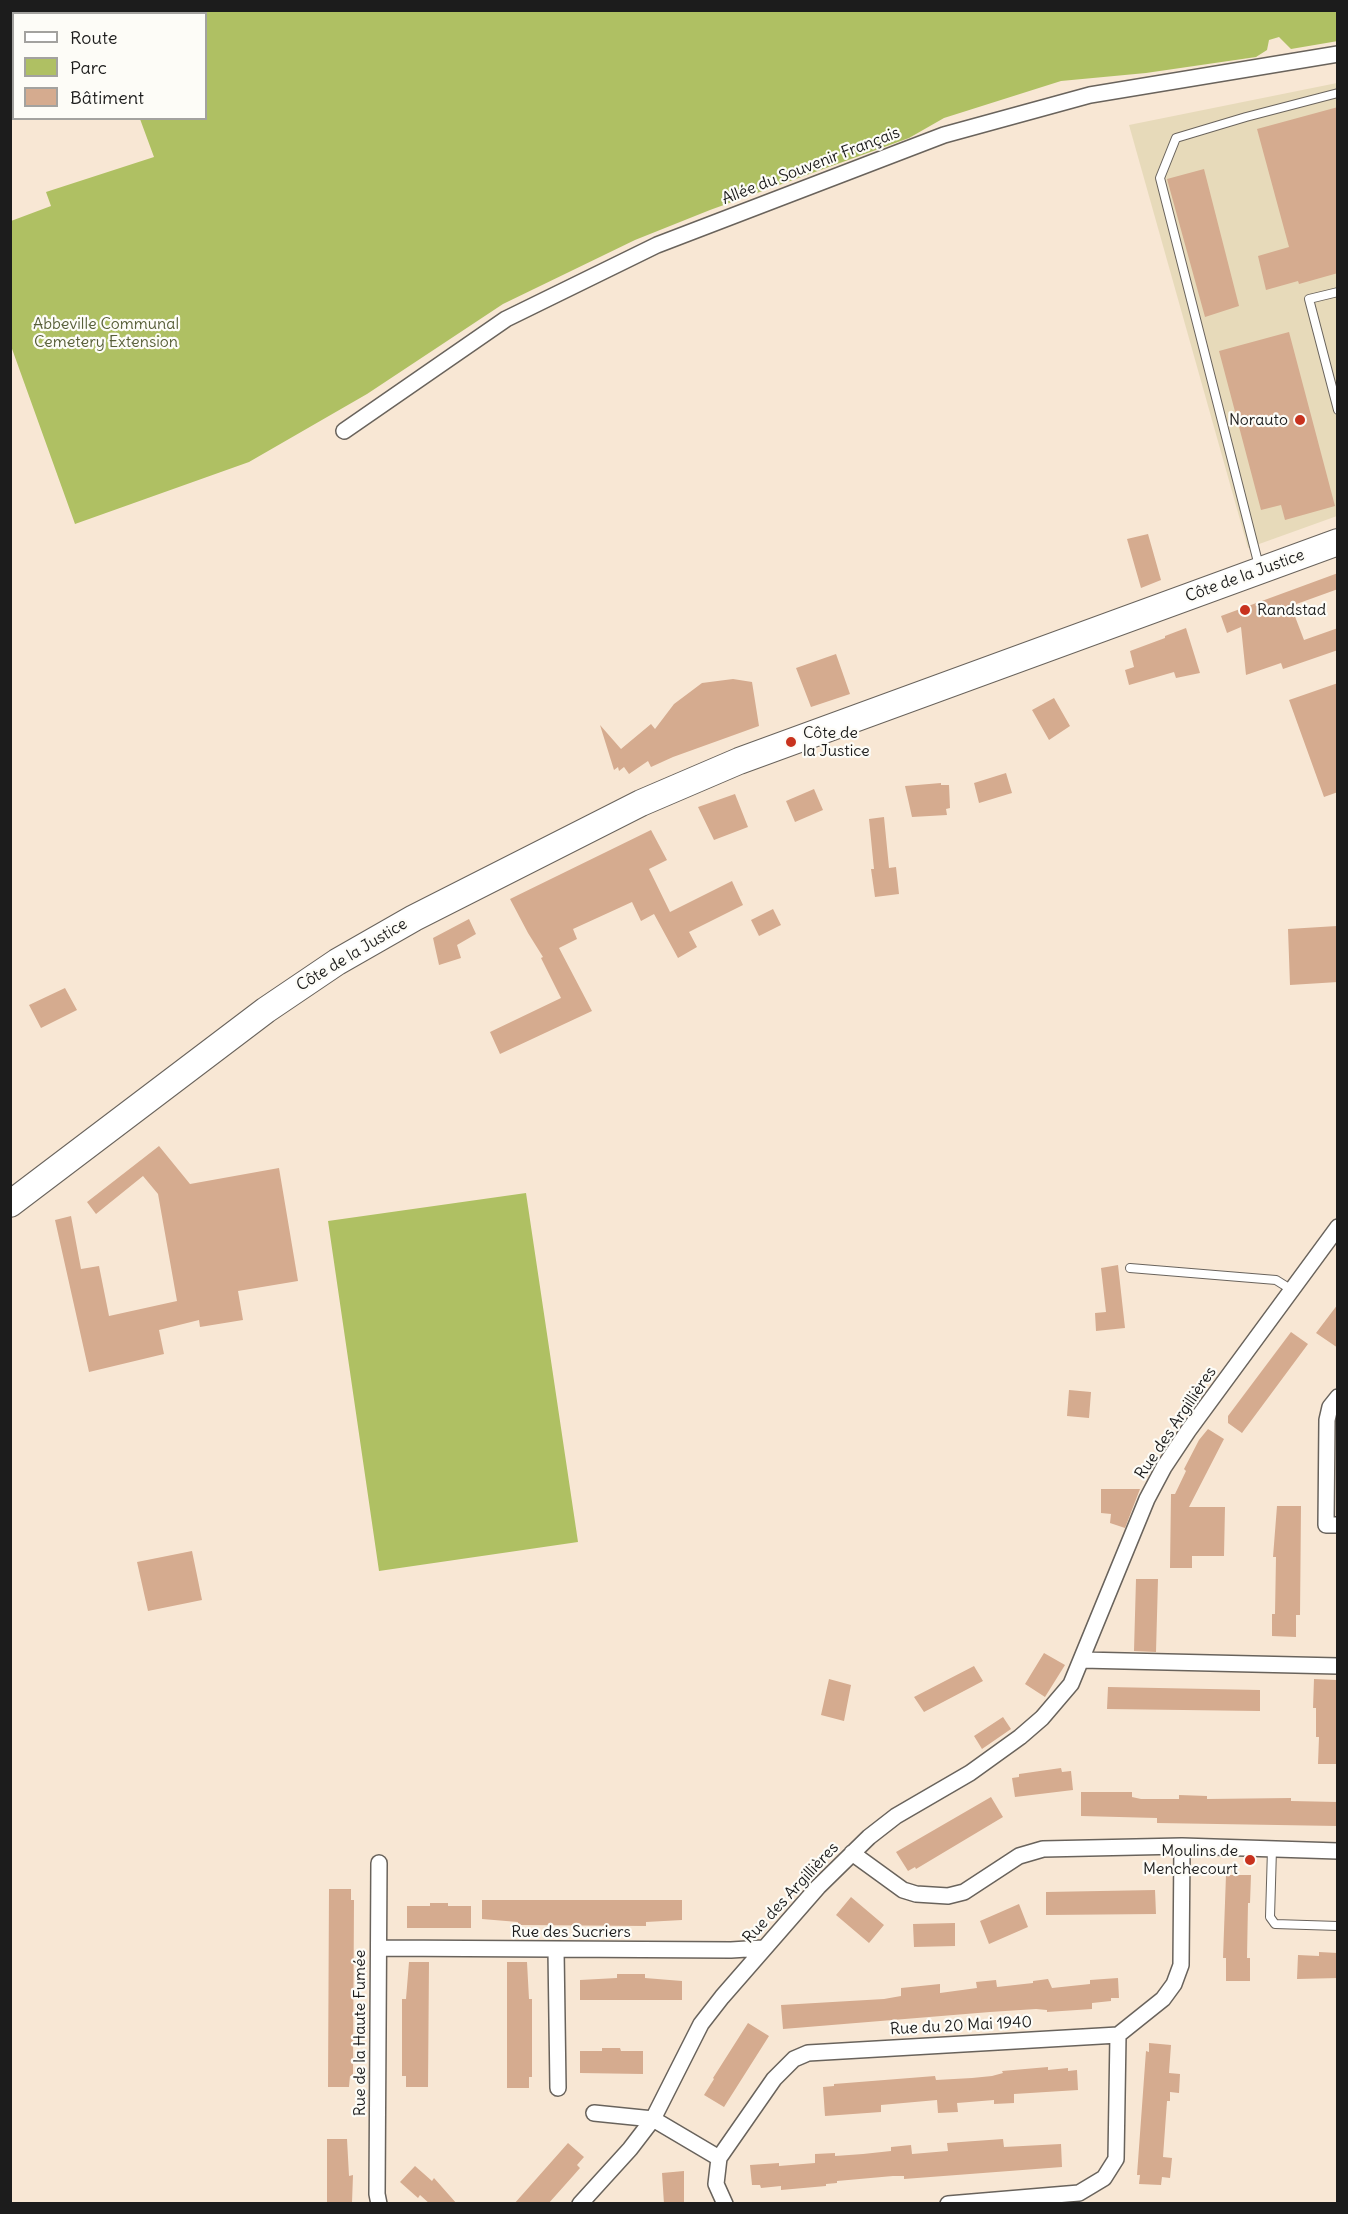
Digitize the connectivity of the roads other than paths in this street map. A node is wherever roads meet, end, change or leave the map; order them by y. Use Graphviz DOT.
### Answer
graph roads {
  1 [pos="1338,54"];
  2 [pos="1338,93"];
  3 [pos="1338,292"];
  4 [pos="1338,410"];
  5 [pos="344,431"];
  6 [pos="1338,542"];
  7 [pos="1260,570"];
  8 [pos="10,1204"];
  9 [pos="1338,1227"];
  10 [pos="1130,1268"];
  11 [pos="1292,1290"];
  12 [pos="1338,1397"];
  13 [pos="1332,1420"];
  14 [pos="1338,1525"];
  15 [pos="1082,1660"];
  16 [pos="1338,1666"];
  17 [pos="1182,1846"];
  18 [pos="1272,1849"];
  19 [pos="1338,1851"];
  20 [pos="852,1853"];
  21 [pos="379,1863"];
  22 [pos="1338,1926"];
  23 [pos="379,1948"];
  24 [pos="763,1948"];
  25 [pos="556,1950"];
  26 [pos="1118,2035"];
  27 [pos="558,2088"];
  28 [pos="594,2113"];
  29 [pos="653,2119"];
  30 [pos="719,2158"];
  31 [pos="379,2204"];
  32 [pos="580,2204"];
  33 [pos="725,2204"];
  34 [pos="948,2204"];
  1 -- 5 [label="street, Allée du Souvenir Français"];
  2 -- 7 [label="lane"];
  3 -- 4 [label="lane"];
  6 -- 7 [label="main road, Côte de la Justice"];
  7 -- 8 [label="main road, Côte de la Justice"];
  9 -- 11 [label="street, Rue des Argillières"];
  10 -- 11 [label="lane"];
  11 -- 15 [label="street, Rue des Argillières"];
  12 -- 13 [label="street"];
  13 -- 14 [label="street"];
  15 -- 16 [label="street"];
  15 -- 20 [label="street, Rue des Argillières"];
  17 -- 18 [label="street"];
  17 -- 20 [label="street"];
  17 -- 26 [label="street"];
  18 -- 19 [label="street"];
  18 -- 22 [label="lane"];
  20 -- 24 [label="street, Rue des Argillières"];
  21 -- 23 [label="street, Rue de la Haute Fumée"];
  23 -- 25 [label="street, Rue des Sucriers"];
  23 -- 31 [label="street, Rue de la Haute Fumée"];
  24 -- 25 [label="street, Rue des Sucriers"];
  24 -- 29 [label="street, Rue des Argillières"];
  25 -- 27 [label="street"];
  26 -- 30 [label="street, Rue du 20 Mai 1940"];
  26 -- 34 [label="street"];
  28 -- 29 [label="street"];
  29 -- 30 [label="street"];
  29 -- 32 [label="street, Rue des Argillières"];
  30 -- 33 [label="street"];
}
